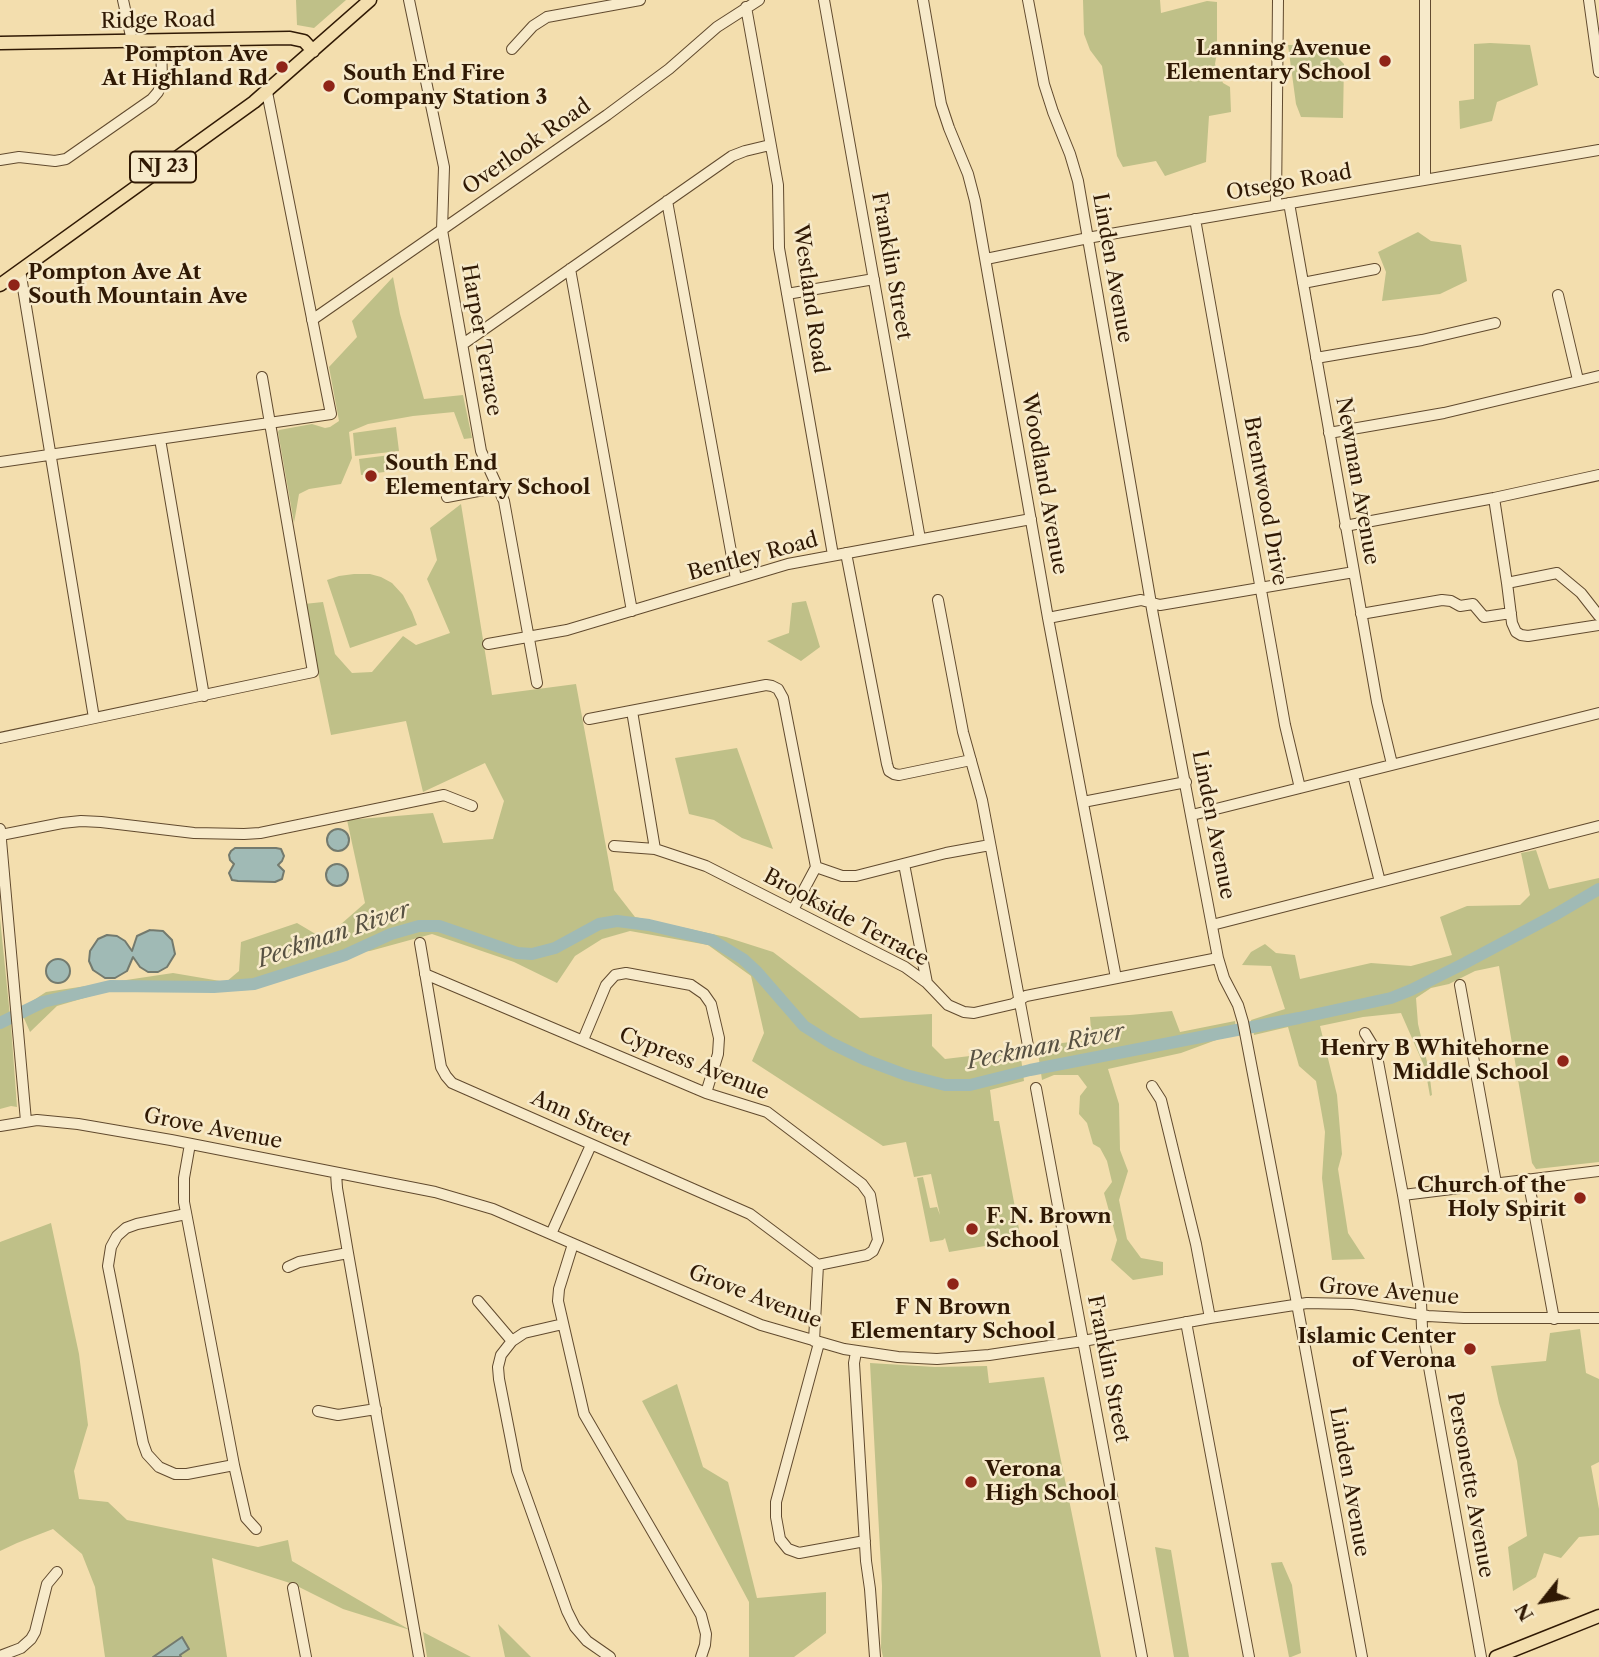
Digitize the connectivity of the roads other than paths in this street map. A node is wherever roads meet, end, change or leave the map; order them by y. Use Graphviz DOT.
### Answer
graph roads {
  1 [pos="123,0"];
  2 [pos="370,0"];
  3 [pos="409,0"];
  4 [pos="640,0"];
  5 [pos="759,0"];
  6 [pos="824,0"];
  7 [pos="923,0"];
  8 [pos="1028,0"];
  9 [pos="1278,0"];
  10 [pos="1425,0"];
  11 [pos="1589,0"];
  12 [pos="746,7"];
  13 [pos="161,40"];
  14 [pos="132,41"];
  15 [pos="0,43"];
  16 [pos="512,49"];
  17 [pos="313,51"];
  18 [pos="1599,72"];
  19 [pos="267,92"];
  20 [pos="770,145"];
  21 [pos="1599,150"];
  22 [pos="0,160"];
  23 [pos="1425,179"];
  24 [pos="667,201"];
  25 [pos="1289,203"];
  26 [pos="1276,205"];
  27 [pos="1195,219"];
  28 [pos="442,230"];
  29 [pos="1088,238"];
  30 [pos="986,259"];
  31 [pos="570,269"];
  32 [pos="20,270"];
  33 [pos="1375,270"];
  34 [pos="874,279"];
  35 [pos="1303,283"];
  36 [pos="0,285"];
  37 [pos="787,294"];
  38 [pos="1558,295"];
  39 [pos="312,320"];
  40 [pos="1494,323"];
  41 [pos="463,344"];
  42 [pos="1316,358"];
  43 [pos="1599,376"];
  44 [pos="262,377"];
  45 [pos="1578,380"];
  46 [pos="269,423"];
  47 [pos="1329,433"];
  48 [pos="160,439"];
  49 [pos="51,455"];
  50 [pos="0,462"];
  51 [pos="1599,475"];
  52 [pos="499,487"];
  53 [pos="447,497"];
  54 [pos="1494,498"];
  55 [pos="1031,519"];
  56 [pos="1345,526"];
  57 [pos="920,539"];
  58 [pos="846,553"];
  59 [pos="833,555"];
  60 [pos="1354,572"];
  61 [pos="736,579"];
  62 [pos="1507,583"];
  63 [pos="1261,588"];
  64 [pos="938,600"];
  65 [pos="1151,603"];
  66 [pos="632,611"];
  67 [pos="1511,613"];
  68 [pos="1361,614"];
  69 [pos="1599,616"];
  70 [pos="1048,618"];
  71 [pos="1599,625"];
  72 [pos="529,636"];
  73 [pos="488,644"];
  74 [pos="537,683"];
  75 [pos="204,696"];
  76 [pos="632,711"];
  77 [pos="1599,713"];
  78 [pos="94,718"];
  79 [pos="589,719"];
  80 [pos="0,738"];
  81 [pos="971,760"];
  82 [pos="1392,764"];
  83 [pos="1353,775"];
  84 [pos="1186,782"];
  85 [pos="1300,788"];
  86 [pos="1083,802"];
  87 [pos="472,806"];
  88 [pos="1192,815"];
  89 [pos="1599,826"];
  90 [pos="0,829"];
  91 [pos="1,835"];
  92 [pos="990,845"];
  93 [pos="614,846"];
  94 [pos="655,849"];
  95 [pos="904,864"];
  96 [pos="816,867"];
  97 [pos="1380,882"];
  98 [pos="793,910"];
  99 [pos="1212,925"];
  100 [pos="420,943"];
  101 [pos="1218,958"];
  102 [pos="425,974"];
  103 [pos="1116,978"];
  104 [pos="926,983"];
  105 [pos="1460,985"];
  106 [pos="1020,1000"];
  107 [pos="1365,1033"];
  108 [pos="583,1040"];
  109 [pos="1029,1051"];
  110 [pos="1152,1086"];
  111 [pos="1036,1088"];
  112 [pos="705,1093"];
  113 [pos="26,1121"];
  114 [pos="0,1126"];
  115 [pos="190,1144"];
  116 [pos="591,1145"];
  117 [pos="1599,1171"];
  118 [pos="337,1173"];
  119 [pos="1528,1180"];
  120 [pos="1496,1183"];
  121 [pos="1403,1195"];
  122 [pos="186,1214"];
  123 [pos="551,1234"];
  124 [pos="573,1244"];
  125 [pos="348,1253"];
  126 [pos="818,1265"];
  127 [pos="288,1266"];
  128 [pos="478,1301"];
  129 [pos="1297,1304"];
  130 [pos="1422,1315"];
  131 [pos="1210,1318"];
  132 [pos="1599,1318"];
  133 [pos="1554,1319"];
  134 [pos="1186,1322"];
  135 [pos="563,1324"];
  136 [pos="512,1341"];
  137 [pos="1083,1341"];
  138 [pos="817,1342"];
  139 [pos="856,1352"];
  140 [pos="376,1409"];
  141 [pos="318,1411"];
  142 [pos="234,1465"];
  143 [pos="256,1530"];
  144 [pos="865,1541"];
  145 [pos="57,1572"];
  146 [pos="293,1588"];
  147 [pos="1599,1616"];
  148 [pos="0,1656"];
  149 [pos="306,1657"];
  150 [pos="419,1657"];
  151 [pos="610,1657"];
  152 [pos="701,1657"];
  153 [pos="875,1657"];
  154 [pos="1142,1657"];
  155 [pos="1249,1657"];
  156 [pos="1362,1657"];
  157 [pos="1481,1657"];
  158 [pos="1496,1657"];
  1 -- 14 [label="street"];
  2 -- 17 [label="main road, NJ 23"];
  3 -- 28 [label="street, Harper Terrace"];
  4 -- 16 [label="street"];
  5 -- 12 [label="street, Overlook Road"];
  6 -- 34 [label="street, Franklin Street"];
  7 -- 30 [label="street, Woodland Avenue"];
  8 -- 29 [label="street, Linden Avenue"];
  9 -- 26 [label="street"];
  10 -- 23 [label="street"];
  11 -- 18 [label="street"];
  12 -- 20 [label="street, Westland Road"];
  12 -- 28 [label="street, Overlook Road"];
  13 -- 14 [label="main road, Ridge Road"];
  13 -- 17 [label="main road, Ridge Road"];
  13 -- 22 [label="street"];
  14 -- 15 [label="main road, Ridge Road"];
  17 -- 19 [label="main road, NJ 23"];
  19 -- 32 [label="main road, NJ 23"];
  19 -- 39 [label="street"];
  20 -- 24 [label="street"];
  20 -- 37 [label="street, Westland Road"];
  21 -- 23 [label="street, Otsego Road"];
  23 -- 25 [label="street, Otsego Road"];
  24 -- 31 [label="street"];
  24 -- 61 [label="street"];
  25 -- 26 [label="street, Otsego Road"];
  25 -- 35 [label="street, Newman Avenue"];
  26 -- 27 [label="street, Otsego Road"];
  27 -- 29 [label="street, Otsego Road"];
  27 -- 63 [label="street, Brentwood Drive"];
  28 -- 39 [label="street, Overlook Road"];
  28 -- 41 [label="street, Harper Terrace"];
  29 -- 30 [label="street, Otsego Road"];
  29 -- 65 [label="street, Linden Avenue"];
  30 -- 55 [label="street, Woodland Avenue"];
  31 -- 41 [label="street"];
  31 -- 66 [label="street"];
  32 -- 36 [label="main road, NJ 23"];
  32 -- 49 [label="street"];
  33 -- 35 [label="street"];
  34 -- 37 [label="street"];
  34 -- 57 [label="street, Franklin Street"];
  35 -- 42 [label="street, Newman Avenue"];
  37 -- 59 [label="street, Westland Road"];
  38 -- 45 [label="street"];
  39 -- 46 [label="street"];
  40 -- 42 [label="street"];
  41 -- 52 [label="street, Harper Terrace"];
  42 -- 47 [label="street, Newman Avenue"];
  43 -- 45 [label="street"];
  44 -- 46 [label="street"];
  45 -- 47 [label="street"];
  46 -- 48 [label="street"];
  46 -- 75 [label="street"];
  47 -- 56 [label="street, Newman Avenue"];
  48 -- 49 [label="street"];
  48 -- 75 [label="street"];
  49 -- 50 [label="street"];
  49 -- 78 [label="street"];
  51 -- 54 [label="street"];
  52 -- 53 [label="street"];
  52 -- 72 [label="street, Harper Terrace"];
  54 -- 56 [label="street"];
  54 -- 62 [label="street"];
  55 -- 57 [label="street, Bentley Road"];
  55 -- 70 [label="street, Woodland Avenue"];
  56 -- 60 [label="street, Newman Avenue"];
  57 -- 58 [label="street, Bentley Road"];
  58 -- 59 [label="street, Bentley Road"];
  58 -- 81 [label="street"];
  59 -- 61 [label="street, Bentley Road"];
  60 -- 63 [label="street"];
  60 -- 68 [label="street, Newman Avenue"];
  61 -- 66 [label="street, Bentley Road"];
  62 -- 67 [label="street"];
  62 -- 69 [label="street"];
  63 -- 65 [label="street"];
  63 -- 85 [label="street, Brentwood Drive"];
  64 -- 81 [label="street"];
  65 -- 70 [label="street"];
  65 -- 84 [label="street, Linden Avenue"];
  66 -- 72 [label="street, Bentley Road"];
  67 -- 68 [label="street"];
  67 -- 71 [label="street"];
  68 -- 82 [label="street, Newman Avenue"];
  70 -- 86 [label="street, Woodland Avenue"];
  72 -- 73 [label="street, Bentley Road"];
  72 -- 74 [label="street, Harper Terrace"];
  75 -- 78 [label="street"];
  76 -- 79 [label="street"];
  76 -- 94 [label="street"];
  76 -- 96 [label="street"];
  77 -- 82 [label="street"];
  78 -- 80 [label="street"];
  81 -- 92 [label="street"];
  82 -- 83 [label="street"];
  83 -- 85 [label="street"];
  83 -- 97 [label="street"];
  84 -- 86 [label="street"];
  84 -- 88 [label="street, Linden Avenue"];
  85 -- 88 [label="street"];
  86 -- 103 [label="street, Woodland Avenue"];
  87 -- 91 [label="street"];
  88 -- 99 [label="street, Linden Avenue"];
  89 -- 97 [label="street"];
  90 -- 91 [label="street"];
  91 -- 113 [label="street"];
  92 -- 95 [label="street"];
  92 -- 106 [label="street"];
  93 -- 94 [label="street, Brookside Terrace"];
  94 -- 98 [label="street, Brookside Terrace"];
  95 -- 96 [label="street"];
  95 -- 104 [label="street"];
  96 -- 98 [label="street"];
  97 -- 99 [label="street"];
  98 -- 104 [label="street, Brookside Terrace"];
  99 -- 101 [label="street, Linden Avenue"];
  100 -- 102 [label="street, Ann Street"];
  101 -- 103 [label="street, Brookside Terrace"];
  101 -- 129 [label="street, Linden Avenue"];
  102 -- 108 [label="street, Cypress Avenue"];
  102 -- 116 [label="street, Ann Street"];
  103 -- 106 [label="street, Brookside Terrace"];
  104 -- 106 [label="street, Brookside Terrace"];
  105 -- 120 [label="street"];
  106 -- 109 [label="street"];
  107 -- 121 [label="street, Personette Avenue"];
  108 -- 112 [label="street, Cypress Avenue"];
  108 -- 112 [label="street"];
  110 -- 131 [label="street"];
  111 -- 137 [label="street, Franklin Street"];
  112 -- 126 [label="street, Cypress Avenue"];
  113 -- 114 [label="street, Grove Avenue"];
  113 -- 115 [label="street, Grove Avenue"];
  115 -- 118 [label="street, Grove Avenue"];
  115 -- 122 [label="street"];
  116 -- 123 [label="street"];
  116 -- 126 [label="street, Ann Street"];
  117 -- 119 [label="street"];
  118 -- 123 [label="street, Grove Avenue"];
  118 -- 125 [label="street"];
  119 -- 120 [label="street"];
  119 -- 133 [label="street"];
  120 -- 121 [label="street"];
  121 -- 130 [label="street, Personette Avenue"];
  122 -- 142 [label="street"];
  122 -- 142 [label="street"];
  123 -- 124 [label="street, Grove Avenue"];
  124 -- 135 [label="street"];
  124 -- 138 [label="street, Grove Avenue"];
  125 -- 127 [label="street"];
  125 -- 140 [label="street"];
  126 -- 138 [label="street"];
  128 -- 136 [label="street"];
  129 -- 130 [label="street, Grove Avenue"];
  129 -- 131 [label="street, Grove Avenue"];
  129 -- 156 [label="street, Linden Avenue"];
  130 -- 133 [label="street, Grove Avenue"];
  130 -- 157 [label="street, Personette Avenue"];
  131 -- 134 [label="street, Grove Avenue"];
  132 -- 133 [label="street, Grove Avenue"];
  134 -- 137 [label="street, Grove Avenue"];
  134 -- 155 [label="street"];
  135 -- 136 [label="street"];
  135 -- 152 [label="street"];
  136 -- 151 [label="street"];
  137 -- 139 [label="street, Grove Avenue"];
  137 -- 154 [label="street, Franklin Street"];
  138 -- 139 [label="street, Grove Avenue"];
  138 -- 144 [label="street"];
  139 -- 144 [label="street"];
  140 -- 141 [label="street"];
  140 -- 150 [label="street"];
  142 -- 143 [label="street"];
  144 -- 153 [label="street"];
  145 -- 148 [label="street"];
  146 -- 149 [label="street"];
  147 -- 158 [label="main road"];
}
